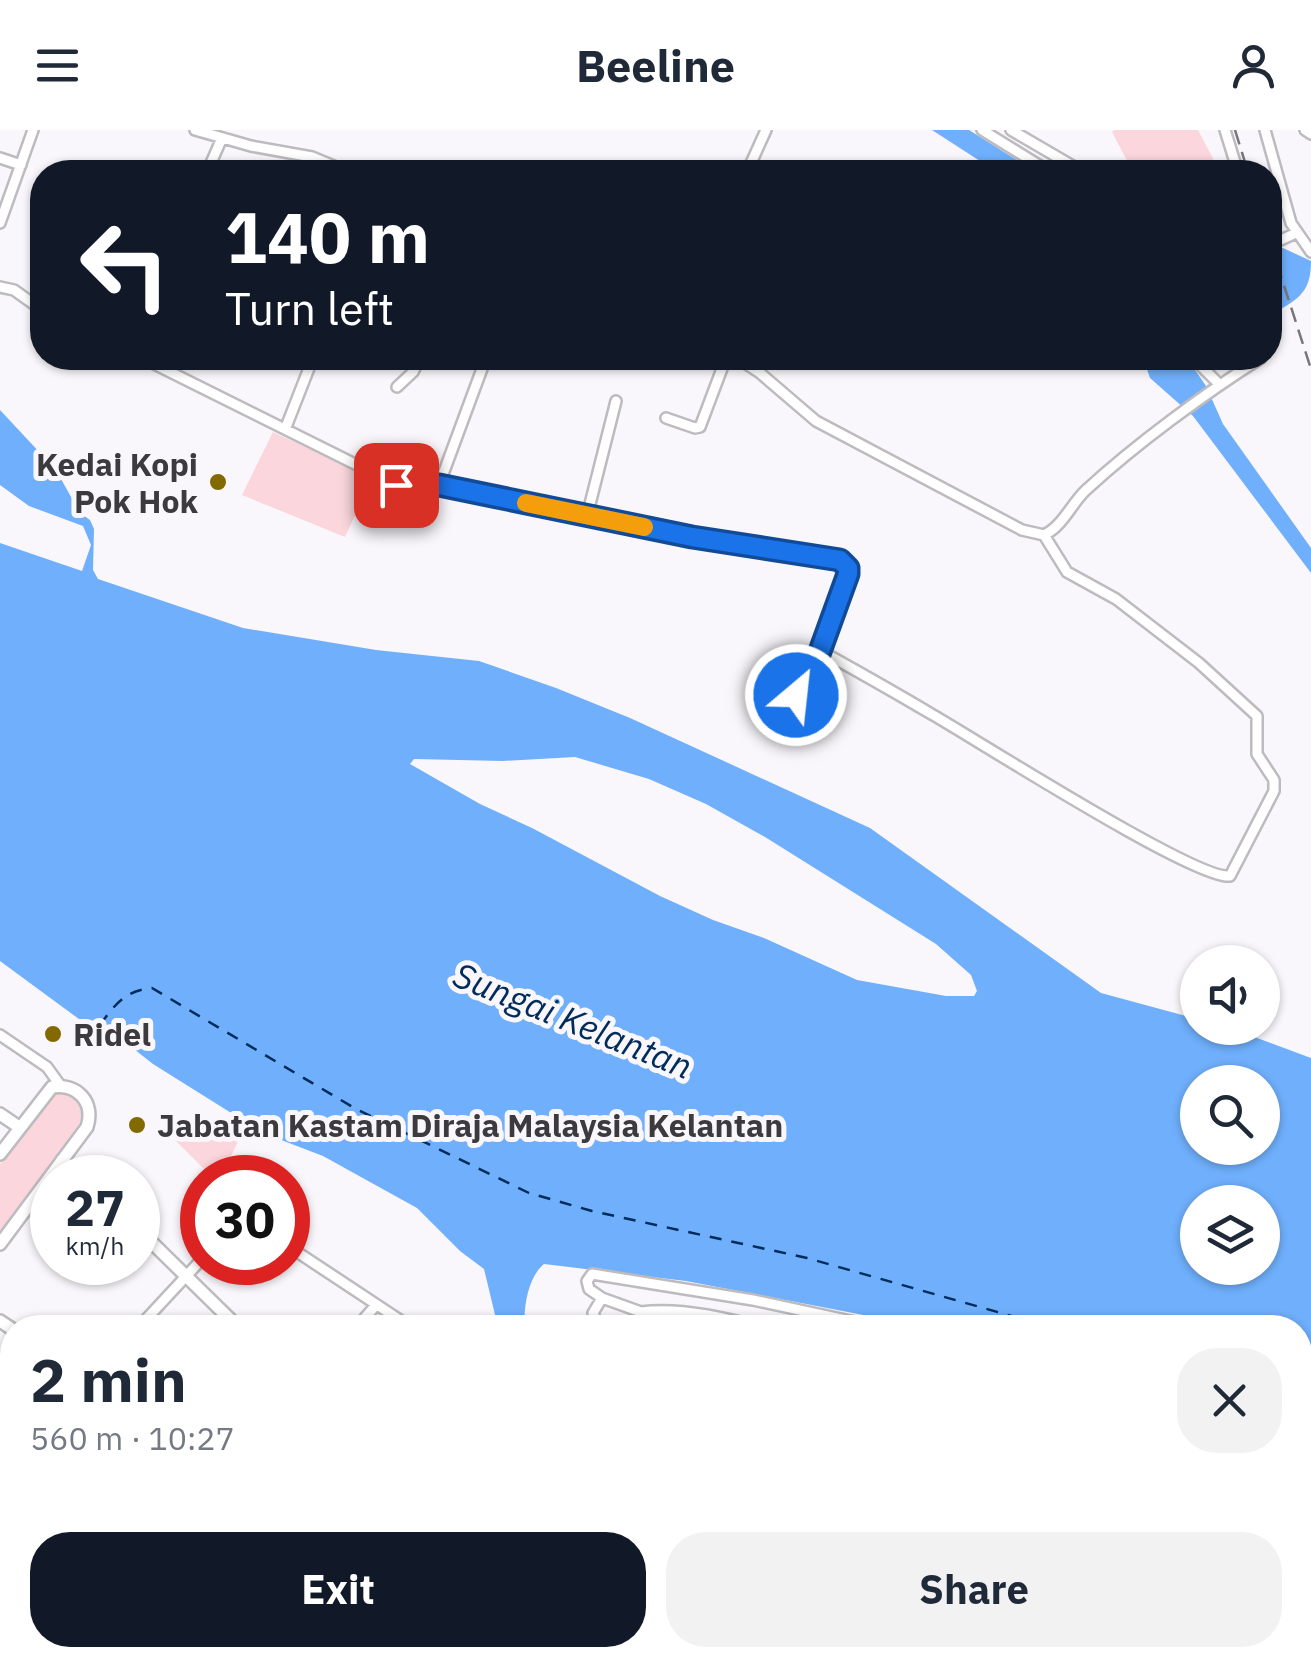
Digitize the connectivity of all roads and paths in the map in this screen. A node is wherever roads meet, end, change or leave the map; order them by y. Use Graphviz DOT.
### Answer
graph roads {
  1 [pos="33,130"];
  2 [pos="195,130"];
  3 [pos="766,130"];
  4 [pos="982,130"];
  5 [pos="1011,130"];
  6 [pos="1225,130"];
  7 [pos="1265,130"];
  8 [pos="222,138"];
  9 [pos="0,158"];
  10 [pos="212,160"];
  11 [pos="321,160"];
  12 [pos="752,160"];
  13 [pos="1031,160"];
  14 [pos="1062,160"];
  15 [pos="1234,160"];
  16 [pos="1274,160"];
  17 [pos="21,164"];
  18 [pos="1282,188"];
  19 [pos="1292,222"];
  20 [pos="0,223"];
  21 [pos="1296,234"];
  22 [pos="1282,235"];
  23 [pos="1282,238"];
  24 [pos="1311,252"];
  25 [pos="0,287"];
  26 [pos="30,301"];
  27 [pos="167,370"];
  28 [pos="309,370"];
  29 [pos="414,370"];
  30 [pos="482,370"];
  31 [pos="721,370"];
  32 [pos="757,370"];
  33 [pos="1204,370"];
  34 [pos="1241,370"];
  35 [pos="1218,385"];
  36 [pos="397,387"];
  37 [pos="616,400"];
  38 [pos="666,418"];
  39 [pos="286,427"];
  40 [pos="439,485"];
  41 [pos="588,516"];
  42 [pos="1044,535"];
  43 [pos="819,650"];
  44 [pos="777,666"];
  45 [pos="0,1035"];
  46 [pos="57,1081"];
  47 [pos="0,1114"];
  48 [pos="20,1128"];
  49 [pos="0,1154"];
  50 [pos="66,1155"];
  51 [pos="30,1203"];
  52 [pos="0,1244"];
  53 [pos="160,1250"];
  54 [pos="310,1261"];
  55 [pos="180,1269"];
  56 [pos="180,1283"];
  57 [pos="196,1285"];
  58 [pos="602,1298"];
  59 [pos="376,1305"];
  60 [pos="641,1312"];
  61 [pos="150,1315"];
  62 [pos="226,1315"];
  63 [pos="367,1315"];
  64 [pos="392,1315"];
  65 [pos="593,1315"];
  66 [pos="640,1315"];
  67 [pos="682,1315"];
  68 [pos="823,1315"];
  1 -- 17 [label="street"];
  2 -- 8 [label="street"];
  3 -- 12 [label="street"];
  4 -- 13 [label="street"];
  5 -- 14 [label="street"];
  6 -- 15 [label="street"];
  7 -- 16 [label="street"];
  8 -- 10 [label="street"];
  8 -- 11 [label="street"];
  9 -- 17 [label="street"];
  17 -- 20 [label="street"];
  18 -- 19 [label="street"];
  19 -- 21 [label="street"];
  19 -- 22 [label="street"];
  21 -- 23 [label="street"];
  21 -- 24 [label="street"];
  25 -- 26 [label="street"];
  27 -- 39 [label="street"];
  28 -- 39 [label="street"];
  29 -- 36 [label="street"];
  30 -- 40 [label="street"];
  31 -- 38 [label="street"];
  32 -- 42 [label="street"];
  33 -- 35 [label="street"];
  34 -- 35 [label="street"];
  35 -- 42 [label="street"];
  37 -- 41 [label="street"];
  39 -- 40 [label="street"];
  40 -- 41 [label="street"];
  41 -- 43 [label="street"];
  42 -- 43 [label="street"];
  43 -- 44 [label="street"];
  45 -- 46 [label="street"];
  46 -- 48 [label="main road"];
  46 -- 50 [label="main road"];
  47 -- 48 [label="main road"];
  48 -- 49 [label="main road"];
  51 -- 52 [label="main road"];
  53 -- 55 [label="main road"];
  54 -- 59 [label="street"];
  56 -- 61 [label="street"];
  57 -- 62 [label="main road"];
  58 -- 60 [label="street"];
  58 -- 65 [label="street"];
  58 -- 68 [label="street"];
  59 -- 63 [label="street"];
  59 -- 64 [label="street"];
  60 -- 66 [label="street"];
  60 -- 67 [label="street"];
}
